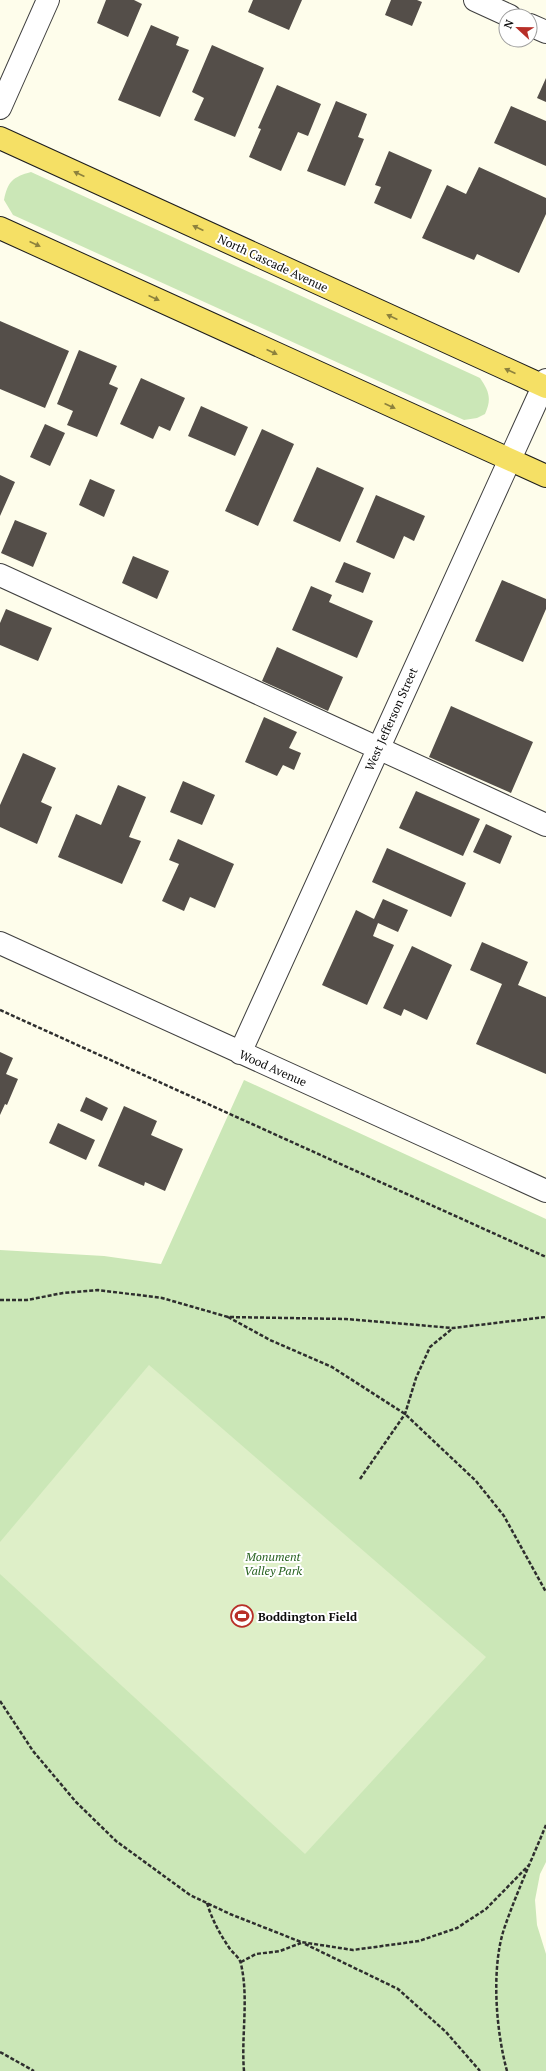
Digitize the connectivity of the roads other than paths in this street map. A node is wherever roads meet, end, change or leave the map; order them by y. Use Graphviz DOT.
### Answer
graph roads {
  1 [pos="48,0"];
  2 [pos="475,0"];
  3 [pos="498,11"];
  4 [pos="0,108"];
  5 [pos="0,138"];
  6 [pos="0,228"];
  7 [pos="545,384"];
  8 [pos="509,460"];
  9 [pos="546,476"];
  10 [pos="0,575"];
  11 [pos="378,748"];
  12 [pos="546,825"];
  13 [pos="0,943"];
  14 [pos="240,1053"];
  15 [pos="546,1191"];
  1 -- 4 [label="street"];
  2 -- 3 [label="street"];
  7 -- 5 [label="main road, North Cascade Avenue, one-way"];
  6 -- 8 [label="main road, one-way"];
  7 -- 8 [label="street, West Jefferson Street"];
  8 -- 9 [label="main road"];
  8 -- 11 [label="street, West Jefferson Street"];
  10 -- 11 [label="street"];
  11 -- 12 [label="street"];
  11 -- 14 [label="street, West Jefferson Street"];
  13 -- 14 [label="street, Wood Avenue"];
  14 -- 15 [label="street, Wood Avenue"];
}
